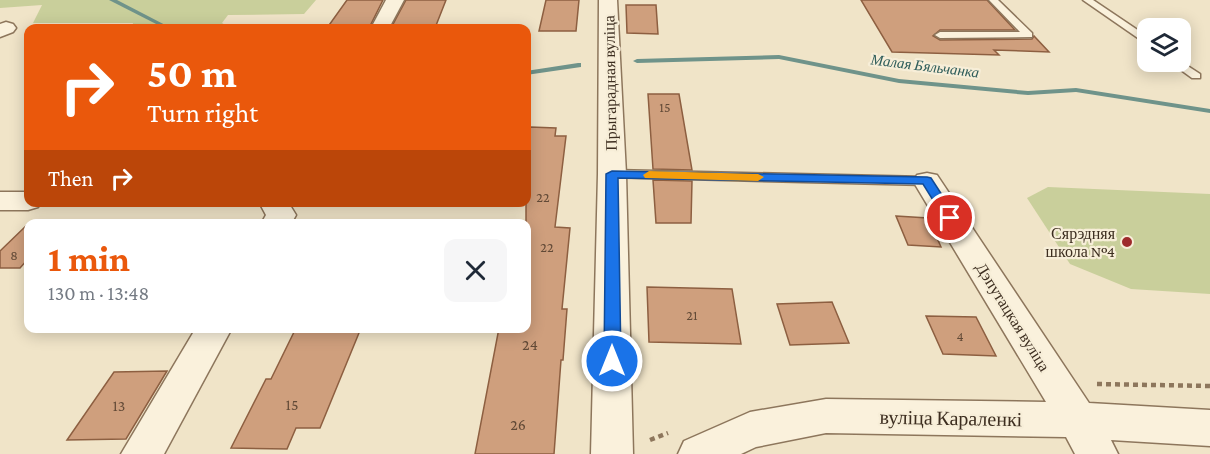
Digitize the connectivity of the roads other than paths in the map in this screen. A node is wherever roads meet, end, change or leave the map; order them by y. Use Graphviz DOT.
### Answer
graph roads {
  1 [pos="395,0"];
  2 [pos="608,0"];
  3 [pos="993,0"];
  4 [pos="1087,0"];
  5 [pos="382,24"];
  6 [pos="1137,34"];
  7 [pos="940,35"];
  8 [pos="1190,72"];
  9 [pos="1196,76"];
  10 [pos="612,174"];
  11 [pos="927,181"];
  12 [pos="0,201"];
  13 [pos="24,201"];
  14 [pos="212,333"];
  15 [pos="1210,428"];
  16 [pos="1088,437"];
  17 [pos="142,454"];
  18 [pos="612,454"];
  19 [pos="699,454"];
  1 -- 5 [label="street"];
  2 -- 10 [label="street, Прыгарадная вуліца"];
  3 -- 7 [label="lane"];
  4 -- 6 [label="lane"];
  8 -- 9 [label="lane"];
  10 -- 11 [label="lane"];
  10 -- 18 [label="street, Прыгарадная вуліца"];
  11 -- 16 [label="street, Дэпутацкая вуліца"];
  12 -- 13 [label="street"];
  14 -- 17 [label="street"];
  15 -- 16 [label="street, вуліца Караленкі"];
  16 -- 19 [label="street, вуліца Караленкі"];
}
